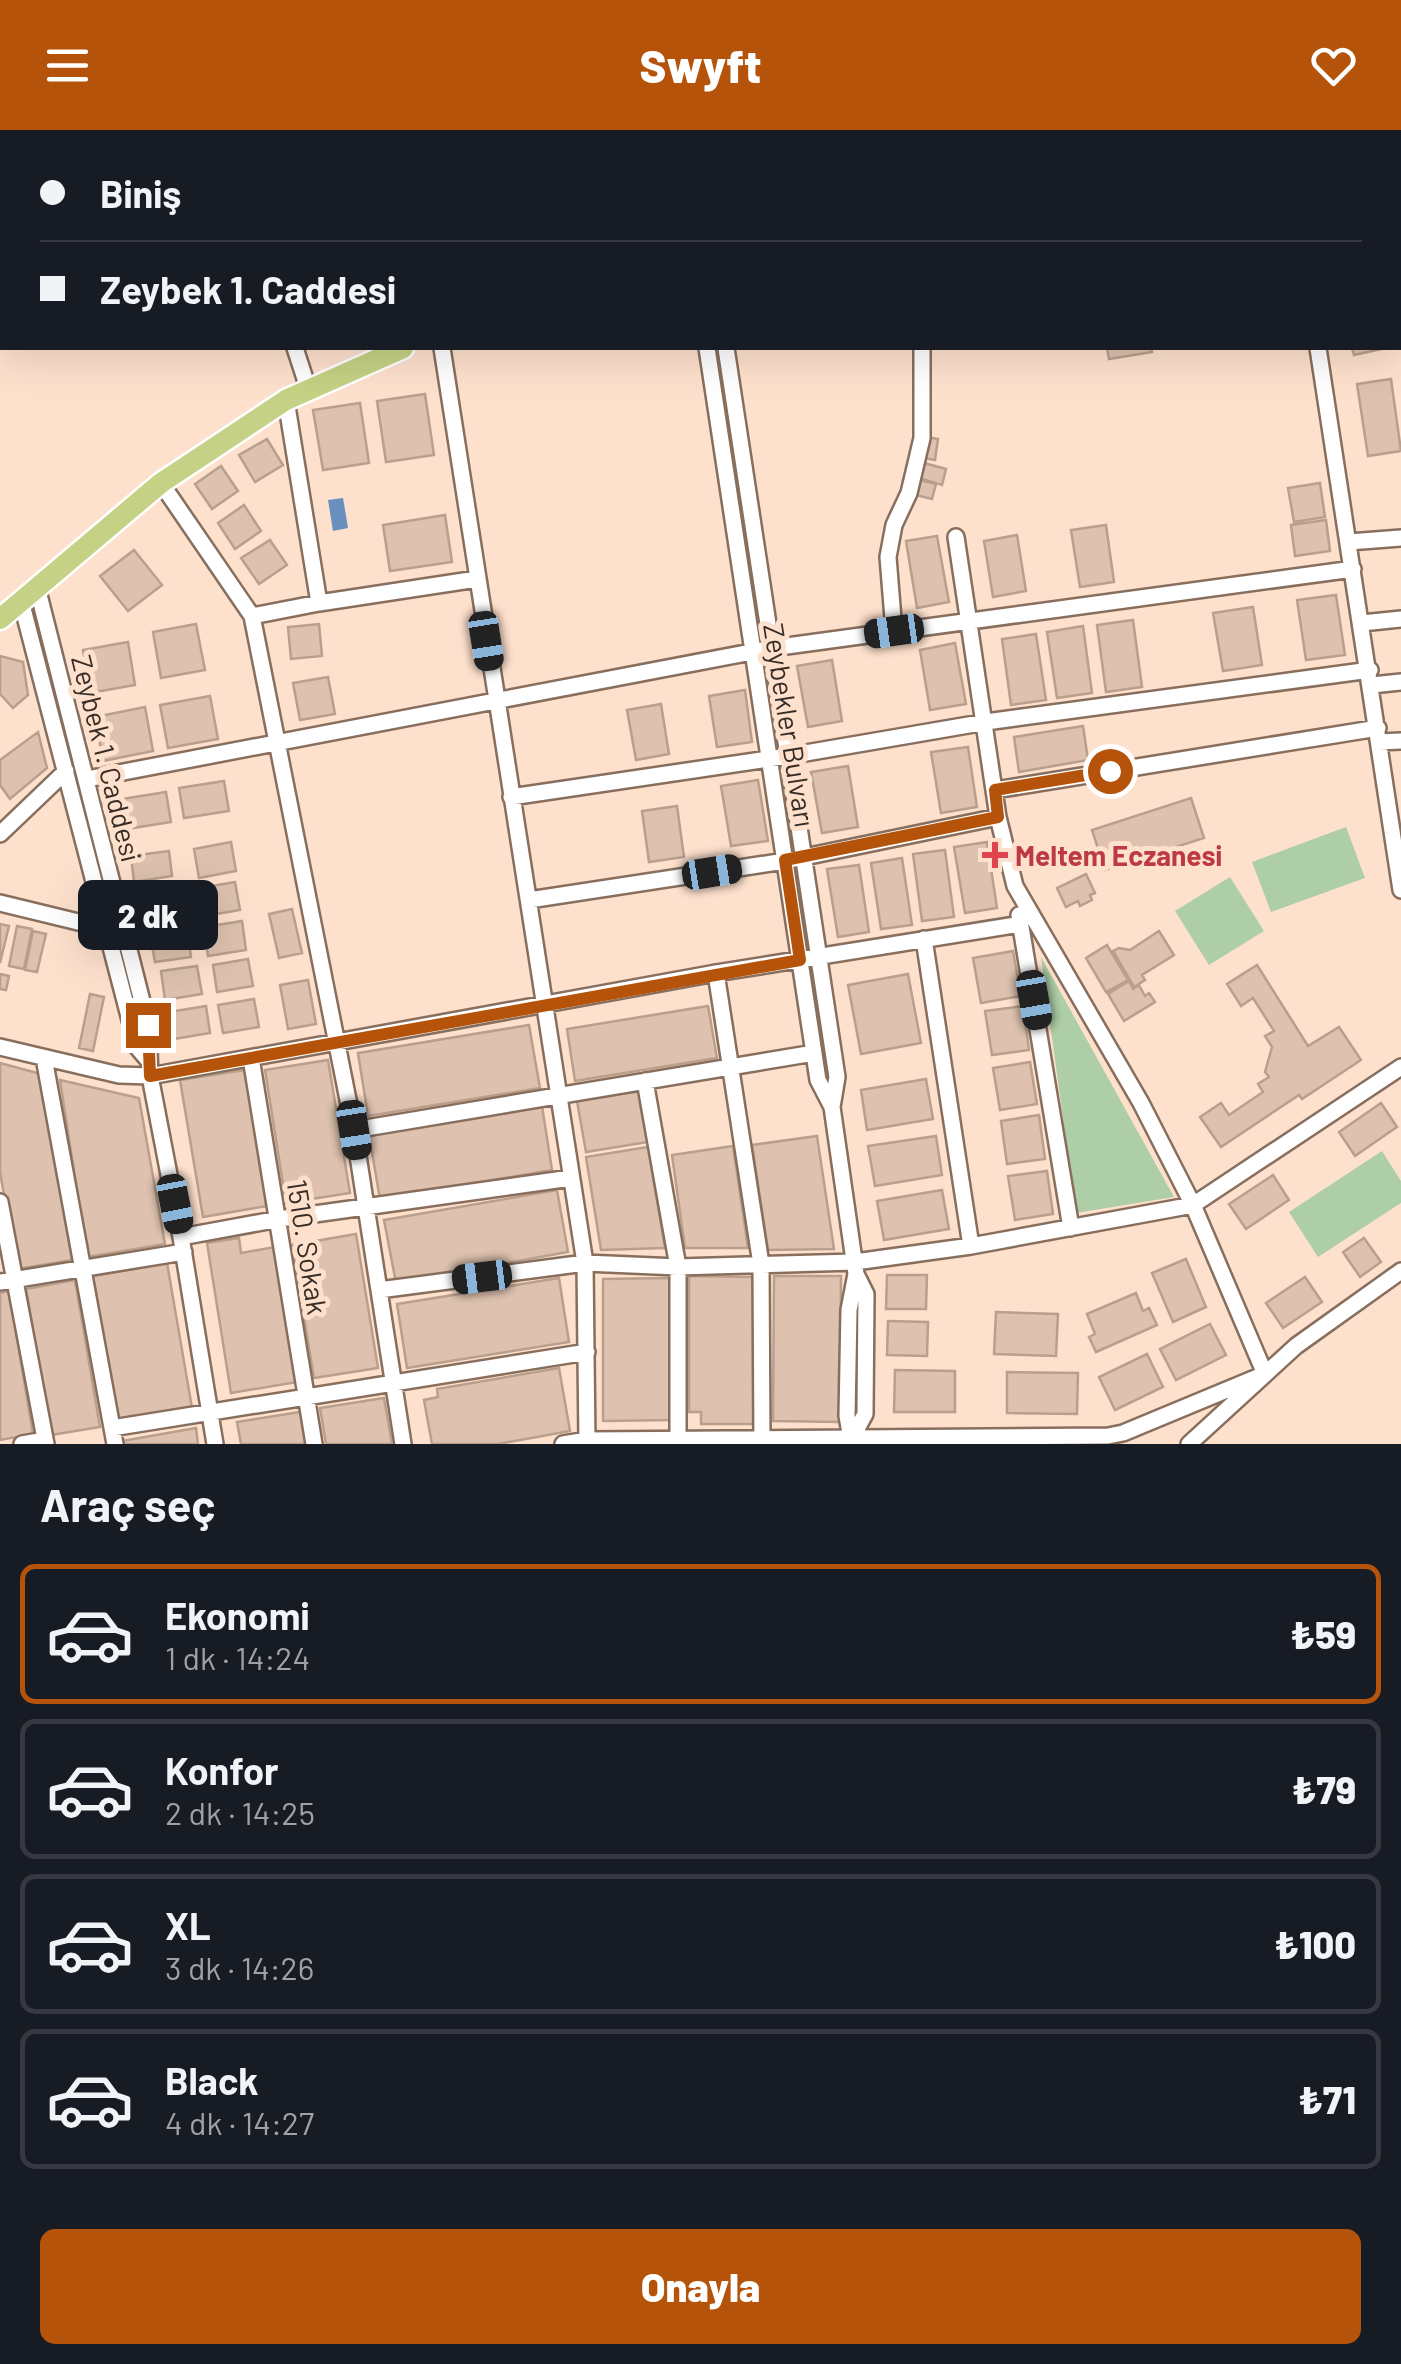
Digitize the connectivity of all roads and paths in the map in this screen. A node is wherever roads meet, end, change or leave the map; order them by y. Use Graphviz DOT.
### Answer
graph roads {
  1 [pos="296,350"];
  2 [pos="398,350"];
  3 [pos="442,350"];
  4 [pos="707,350"];
  5 [pos="726,350"];
  6 [pos="922,350"];
  7 [pos="1318,350"];
  8 [pos="308,388"];
  9 [pos="286,400"];
  10 [pos="740,438"];
  11 [pos="721,441"];
  12 [pos="160,482"];
  13 [pos="956,537"];
  14 [pos="1401,538"];
  15 [pos="1349,542"];
  16 [pos="1353,569"];
  17 [pos="477,579"];
  18 [pos="29,594"];
  19 [pos="319,604"];
  20 [pos="252,616"];
  21 [pos="0,620"];
  22 [pos="970,620"];
  23 [pos="1401,620"];
  24 [pos="1362,623"];
  25 [pos="894,631"];
  26 [pos="772,648"];
  27 [pos="753,652"];
  28 [pos="1371,678"];
  29 [pos="1401,682"];
  30 [pos="496,703"];
  31 [pos="986,722"];
  32 [pos="1378,735"];
  33 [pos="1401,741"];
  34 [pos="277,743"];
  35 [pos="788,756"];
  36 [pos="770,759"];
  37 [pos="66,772"];
  38 [pos="87,779"];
  39 [pos="995,790"];
  40 [pos="512,797"];
  41 [pos="1396,815"];
  42 [pos="998,817"];
  43 [pos="0,834"];
  44 [pos="804,857"];
  45 [pos="785,860"];
  46 [pos="1015,886"];
  47 [pos="1401,890"];
  48 [pos="529,900"];
  49 [pos="0,903"];
  50 [pos="1021,924"];
  51 [pos="106,929"];
  52 [pos="924,939"];
  53 [pos="818,956"];
  54 [pos="800,960"];
  55 [pos="716,972"];
  56 [pos="544,1004"];
  57 [pos="337,1043"];
  58 [pos="0,1047"];
  59 [pos="814,1053"];
  60 [pos="44,1058"];
  61 [pos="250,1058"];
  62 [pos="1401,1067"];
  63 [pos="149,1068"];
  64 [pos="730,1068"];
  65 [pos="645,1081"];
  66 [pos="558,1095"];
  67 [pos="832,1107"];
  68 [pos="354,1130"];
  69 [pos="571,1178"];
  70 [pos="0,1202"];
  71 [pos="1193,1205"];
  72 [pos="366,1206"];
  73 [pos="279,1219"];
  74 [pos="1072,1228"];
  75 [pos="182,1244"];
  76 [pos="971,1246"];
  77 [pos="585,1263"];
  78 [pos="762,1264"];
  79 [pos="82,1267"];
  80 [pos="678,1267"];
  81 [pos="856,1268"];
  82 [pos="1401,1271"];
  83 [pos="7,1281"];
  84 [pos="378,1290"];
  85 [pos="587,1352"];
  86 [pos="1265,1374"];
  87 [pos="393,1382"];
  88 [pos="307,1397"];
  89 [pos="210,1412"];
  90 [pos="114,1436"];
  91 [pos="1124,1438"];
  92 [pos="852,1441"];
  93 [pos="46,1442"];
  94 [pos="587,1442"];
  95 [pos="678,1442"];
  96 [pos="762,1442"];
  97 [pos="22,1444"];
  98 [pos="215,1444"];
  99 [pos="314,1444"];
  100 [pos="403,1444"];
  101 [pos="563,1444"];
  102 [pos="1189,1444"];
  1 -- 8 [label="street"];
  2 -- 8 [label="main road"];
  3 -- 17 [label="street"];
  4 -- 11 [label="street, Zeybekler Bulvarı"];
  5 -- 10 [label="street, Zeybekler Bulvarı"];
  6 -- 25 [label="street"];
  7 -- 15 [label="street"];
  8 -- 9 [label="main road"];
  9 -- 12 [label="main road"];
  9 -- 19 [label="street"];
  10 -- 11 [label="street"];
  10 -- 26 [label="street, Zeybekler Bulvarı"];
  11 -- 27 [label="street, Zeybekler Bulvarı"];
  12 -- 18 [label="main road"];
  12 -- 20 [label="street"];
  13 -- 22 [label="street"];
  14 -- 15 [label="street"];
  15 -- 16 [label="street"];
  16 -- 22 [label="street"];
  16 -- 24 [label="street"];
  17 -- 19 [label="street"];
  17 -- 30 [label="street"];
  18 -- 21 [label="main road"];
  18 -- 37 [label="street, Zeybek 1. Caddesi"];
  18 -- 38 [label="street, Zeybek 1. Caddesi"];
  19 -- 20 [label="street"];
  20 -- 34 [label="street"];
  22 -- 25 [label="street"];
  22 -- 31 [label="street"];
  23 -- 24 [label="street"];
  24 -- 28 [label="street"];
  25 -- 26 [label="street"];
  26 -- 27 [label="street"];
  26 -- 35 [label="street, Zeybekler Bulvarı"];
  27 -- 30 [label="street"];
  27 -- 36 [label="street, Zeybekler Bulvarı"];
  28 -- 29 [label="street"];
  28 -- 31 [label="street"];
  28 -- 32 [label="street"];
  30 -- 34 [label="street"];
  30 -- 40 [label="street"];
  31 -- 35 [label="street"];
  31 -- 39 [label="street"];
  32 -- 33 [label="street"];
  32 -- 39 [label="street"];
  32 -- 41 [label="street"];
  34 -- 38 [label="street"];
  34 -- 57 [label="street"];
  35 -- 36 [label="street"];
  35 -- 44 [label="street, Zeybekler Bulvarı"];
  36 -- 40 [label="street"];
  36 -- 45 [label="street, Zeybekler Bulvarı"];
  37 -- 43 [label="street"];
  37 -- 51 [label="street, Zeybek 1. Caddesi"];
  38 -- 63 [label="street, Zeybek 1. Caddesi"];
  39 -- 42 [label="street"];
  40 -- 48 [label="street"];
  41 -- 47 [label="street"];
  42 -- 44 [label="street"];
  42 -- 46 [label="street"];
  44 -- 45 [label="street"];
  44 -- 53 [label="street, Zeybekler Bulvarı"];
  45 -- 48 [label="street"];
  45 -- 54 [label="street, Zeybekler Bulvarı"];
  46 -- 50 [label="street"];
  46 -- 71 [label="street"];
  48 -- 56 [label="street"];
  49 -- 51 [label="street"];
  50 -- 52 [label="street"];
  50 -- 74 [label="street"];
  51 -- 63 [label="street, Zeybek 1. Caddesi"];
  52 -- 53 [label="street"];
  52 -- 76 [label="street"];
  53 -- 54 [label="street"];
  53 -- 67 [label="street, Zeybekler Bulvarı"];
  54 -- 55 [label="street"];
  54 -- 59 [label="street, Zeybekler Bulvarı"];
  55 -- 56 [label="street"];
  55 -- 64 [label="street"];
  56 -- 57 [label="street"];
  56 -- 66 [label="street"];
  57 -- 61 [label="street"];
  57 -- 68 [label="street"];
  58 -- 60 [label="street"];
  59 -- 64 [label="street"];
  59 -- 67 [label="street, Zeybekler Bulvarı"];
  60 -- 63 [label="street"];
  60 -- 79 [label="street"];
  61 -- 63 [label="street"];
  61 -- 73 [label="street, 1510. Sokak"];
  62 -- 71 [label="street"];
  63 -- 75 [label="street"];
  64 -- 65 [label="street"];
  64 -- 78 [label="street"];
  65 -- 66 [label="street"];
  65 -- 80 [label="street"];
  66 -- 68 [label="street"];
  66 -- 69 [label="street"];
  67 -- 81 [label="street, Zeybekler Bulvarı"];
  68 -- 72 [label="street"];
  69 -- 72 [label="street"];
  69 -- 77 [label="street"];
  70 -- 83 [label="street"];
  71 -- 74 [label="street"];
  71 -- 86 [label="street"];
  72 -- 73 [label="street"];
  72 -- 84 [label="street"];
  73 -- 75 [label="street"];
  73 -- 88 [label="street, 1510. Sokak"];
  74 -- 76 [label="street"];
  75 -- 79 [label="street"];
  75 -- 89 [label="street"];
  76 -- 81 [label="street"];
  77 -- 80 [label="street"];
  77 -- 84 [label="street"];
  77 -- 85 [label="street"];
  78 -- 80 [label="street"];
  78 -- 81 [label="street"];
  78 -- 96 [label="street"];
  79 -- 83 [label="street"];
  79 -- 90 [label="street"];
  80 -- 95 [label="street"];
  81 -- 92 [label="street, Zeybekler Bulvarı"];
  82 -- 86 [label="street"];
  83 -- 93 [label="street"];
  84 -- 87 [label="street"];
  85 -- 87 [label="street"];
  85 -- 94 [label="street"];
  86 -- 91 [label="street"];
  86 -- 102 [label="street"];
  87 -- 88 [label="street"];
  87 -- 100 [label="street"];
  88 -- 89 [label="street"];
  88 -- 99 [label="street, 1510. Sokak"];
  89 -- 90 [label="street"];
  89 -- 98 [label="street"];
  91 -- 92 [label="street"];
  92 -- 96 [label="street"];
  93 -- 97 [label="street"];
  94 -- 95 [label="street"];
  94 -- 101 [label="street"];
  95 -- 96 [label="street"];
}
